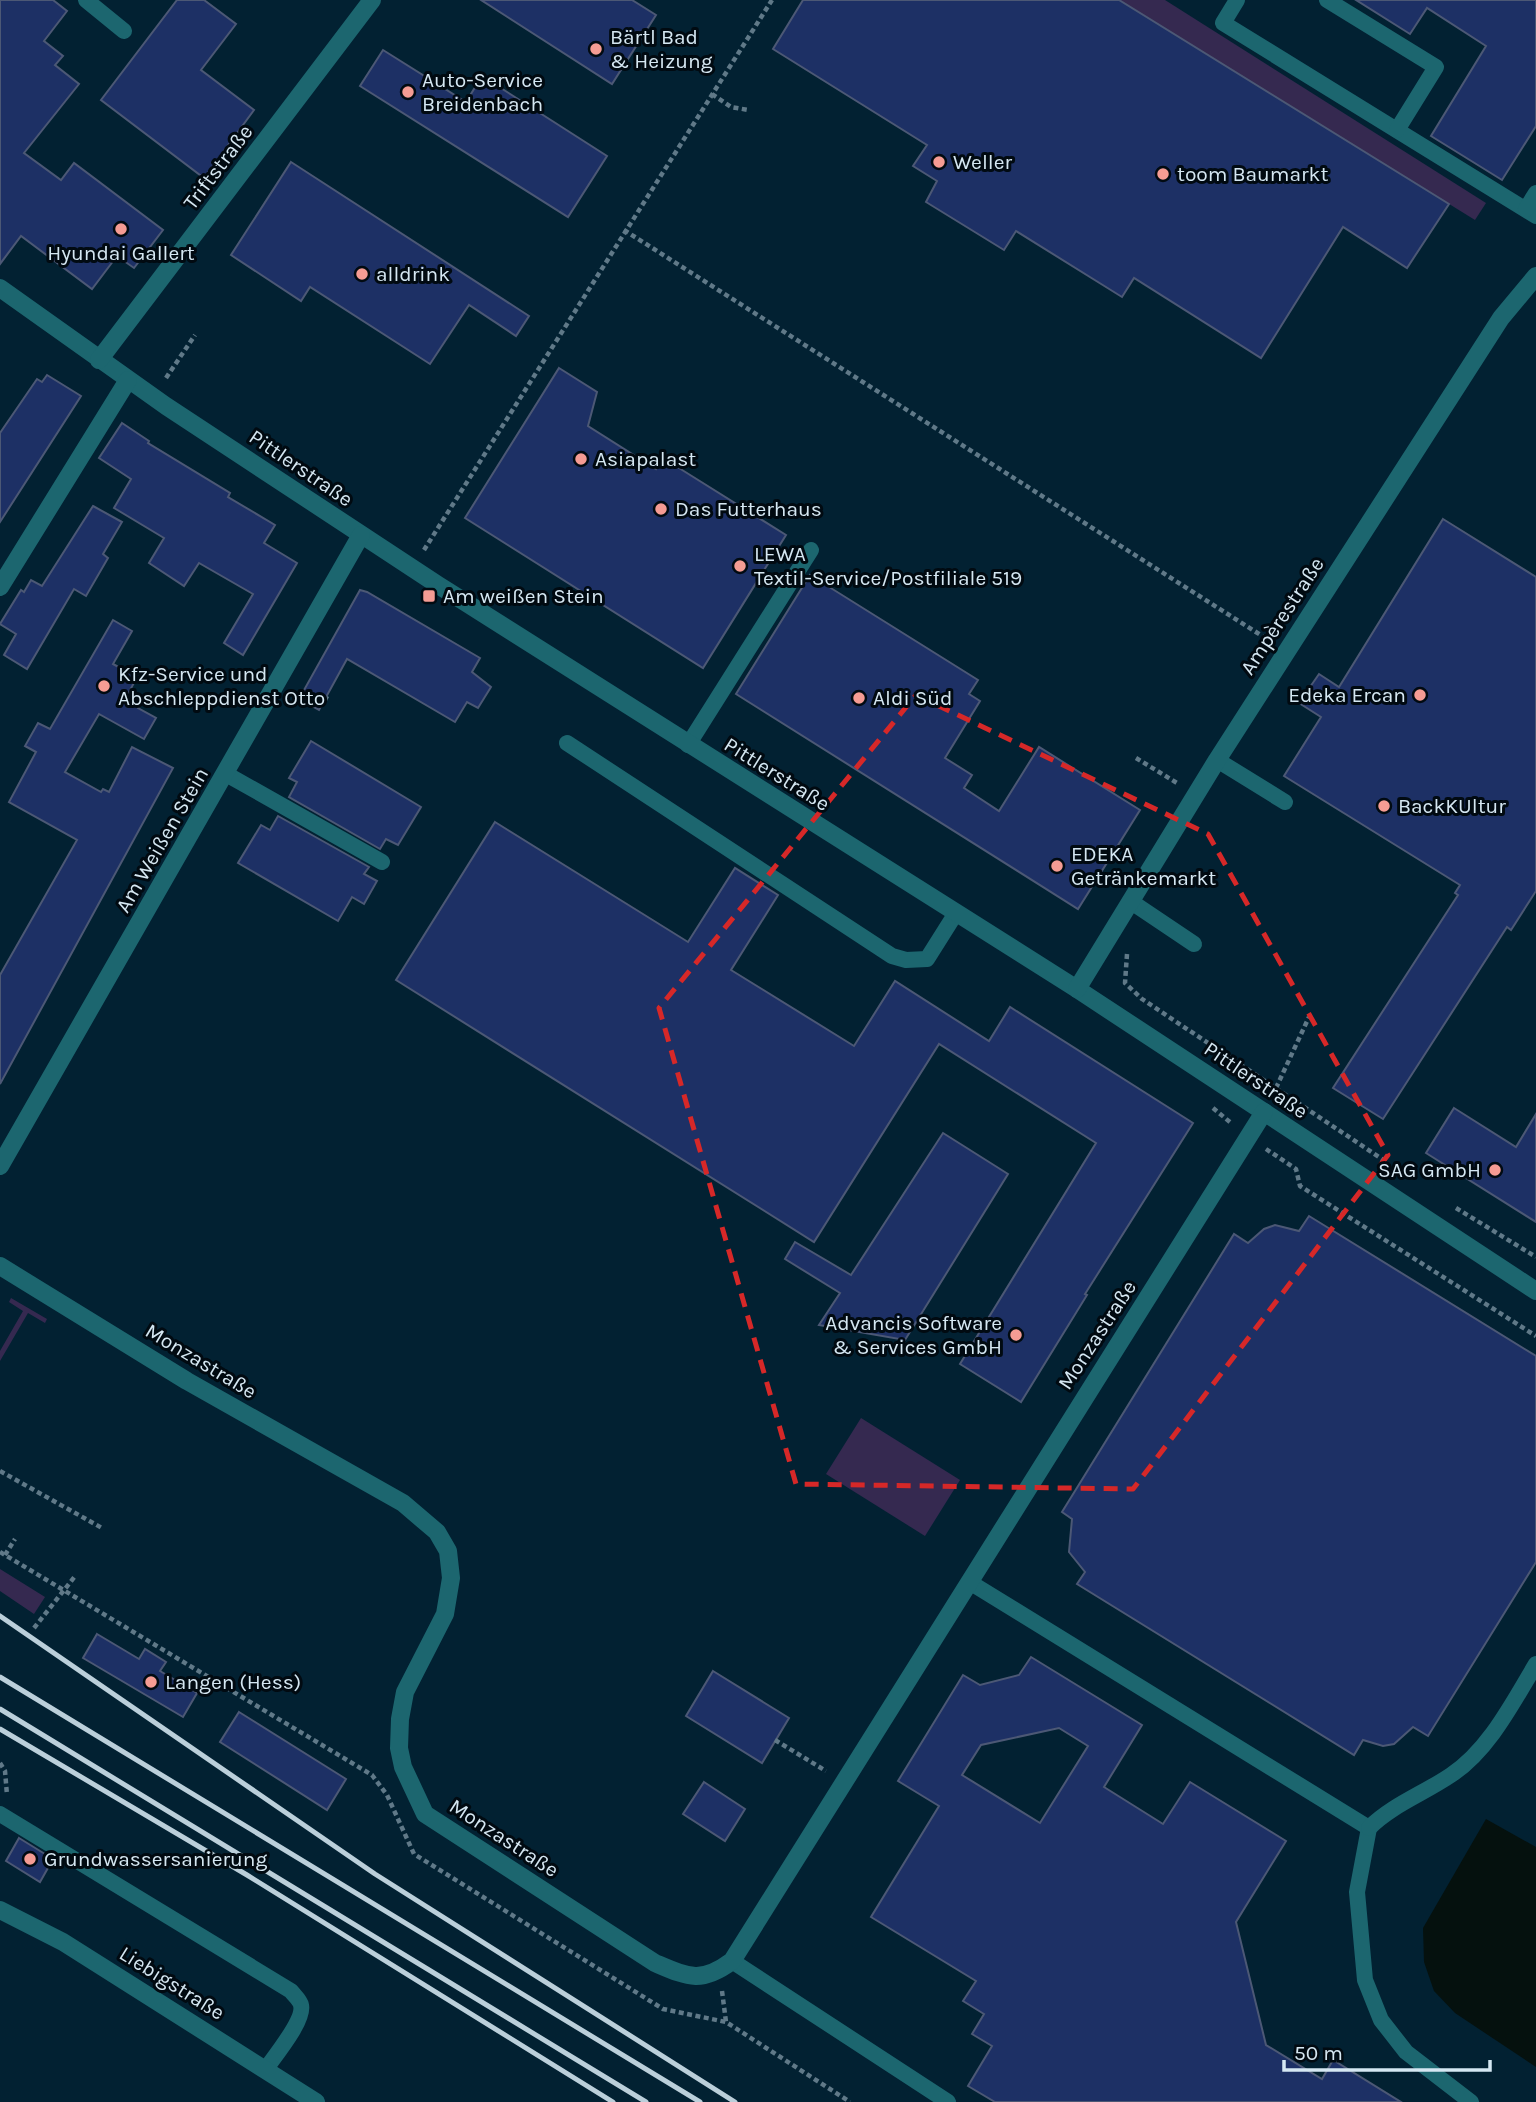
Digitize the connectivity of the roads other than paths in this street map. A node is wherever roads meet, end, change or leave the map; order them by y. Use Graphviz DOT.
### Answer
graph roads {
  1 [pos="86,0"];
  2 [pos="372,0"];
  3 [pos="1237,0"];
  4 [pos="1327,0"];
  5 [pos="124,31"];
  6 [pos="1398,130"];
  7 [pos="1536,193"];
  8 [pos="1531,212"];
  9 [pos="1536,276"];
  10 [pos="0,288"];
  11 [pos="99,360"];
  12 [pos="128,380"];
  13 [pos="361,535"];
  14 [pos="811,550"];
  15 [pos="0,587"];
  16 [pos="567,743"];
  17 [pos="688,745"];
  18 [pos="1217,761"];
  19 [pos="226,774"];
  20 [pos="1285,802"];
  21 [pos="382,862"];
  22 [pos="1130,901"];
  23 [pos="956,913"];
  24 [pos="1194,944"];
  25 [pos="1077,989"];
  26 [pos="1264,1112"];
  27 [pos="0,1166"];
  28 [pos="0,1266"];
  29 [pos="1536,1290"];
  30 [pos="971,1583"];
  31 [pos="1536,1664"];
  32 [pos="0,1814"];
  33 [pos="1369,1828"];
  34 [pos="0,1910"];
  35 [pos="726,1965"];
  36 [pos="265,2070"];
  37 [pos="316,2102"];
  38 [pos="948,2102"];
  39 [pos="1471,2102"];
  1 -- 5 [label="lane"];
  2 -- 11 [label="street, Triftstraße"];
  3 -- 6 [label="lane"];
  4 -- 6 [label="lane"];
  6 -- 8 [label="lane"];
  7 -- 8 [label="lane"];
  9 -- 18 [label="street, Ampèrestraße"];
  10 -- 11 [label="street, Pittlerstraße"];
  11 -- 12 [label="street, Pittlerstraße"];
  12 -- 13 [label="street, Pittlerstraße"];
  12 -- 15 [label="street"];
  13 -- 17 [label="street, Pittlerstraße"];
  13 -- 19 [label="street, Am Weißen Stein"];
  14 -- 17 [label="lane"];
  16 -- 23 [label="lane"];
  17 -- 23 [label="street, Pittlerstraße"];
  18 -- 20 [label="lane"];
  18 -- 22 [label="street, Ampèrestraße"];
  19 -- 21 [label="lane"];
  19 -- 27 [label="street, Am Weißen Stein"];
  22 -- 24 [label="lane"];
  22 -- 25 [label="street, Ampèrestraße"];
  23 -- 25 [label="street, Pittlerstraße"];
  25 -- 26 [label="street, Pittlerstraße"];
  26 -- 29 [label="street, Pittlerstraße"];
  26 -- 30 [label="street, Monzastraße"];
  28 -- 35 [label="street, Monzastraße"];
  30 -- 33 [label="lane"];
  30 -- 35 [label="street, Monzastraße"];
  31 -- 33 [label="lane"];
  32 -- 36 [label="lane"];
  33 -- 39 [label="lane"];
  34 -- 36 [label="street, Liebigstraße"];
  35 -- 38 [label="lane"];
  36 -- 37 [label="street, Liebigstraße"];
}
